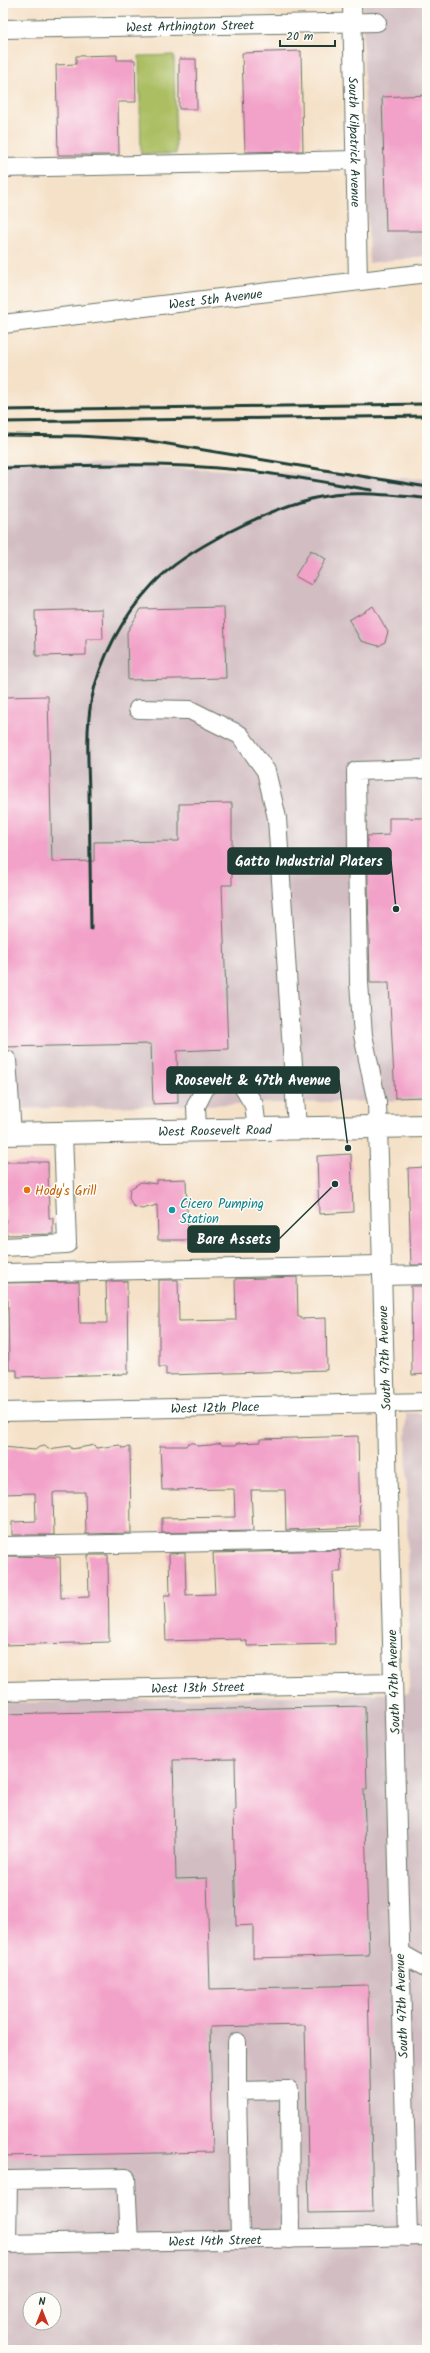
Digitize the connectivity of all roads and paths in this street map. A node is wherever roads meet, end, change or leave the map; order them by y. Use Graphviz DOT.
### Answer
graph roads {
  1 [pos="352,3"];
  2 [pos="377,22"];
  3 [pos="352,23"];
  4 [pos="3,29"];
  5 [pos="355,160"];
  6 [pos="3,168"];
  7 [pos="427,273"];
  8 [pos="358,281"];
  9 [pos="3,324"];
  10 [pos="138,709"];
  11 [pos="427,769"];
  12 [pos="7,1060"];
  13 [pos="427,1126"];
  14 [pos="378,1127"];
  15 [pos="297,1128"];
  16 [pos="257,1129"];
  17 [pos="197,1130"];
  18 [pos="63,1133"];
  19 [pos="8,1134"];
  20 [pos="3,1247"];
  21 [pos="382,1270"];
  22 [pos="3,1273"];
  23 [pos="427,1275"];
  24 [pos="385,1402"];
  25 [pos="427,1402"];
  26 [pos="3,1412"];
  27 [pos="389,1539"];
  28 [pos="3,1546"];
  29 [pos="393,1684"];
  30 [pos="3,1691"];
  31 [pos="400,1953"];
  32 [pos="427,1968"];
  33 [pos="237,2042"];
  34 [pos="237,2091"];
  35 [pos="427,2236"];
  36 [pos="408,2237"];
  37 [pos="290,2239"];
  38 [pos="240,2240"];
  39 [pos="129,2242"];
  40 [pos="5,2244"];
  1 -- 3 [label="street, South Kilpatrick Avenue"];
  2 -- 3 [label="street, West Arthington Street"];
  3 -- 4 [label="street, West Arthington Street"];
  3 -- 5 [label="street, South Kilpatrick Avenue"];
  5 -- 6 [label="street"];
  5 -- 8 [label="street, South Kilpatrick Avenue"];
  7 -- 8 [label="street, West 5th Avenue"];
  8 -- 9 [label="street, West 5th Avenue"];
  10 -- 15 [label="street"];
  11 -- 14 [label="street, South 47th Avenue"];
  12 -- 19 [label="street"];
  13 -- 14 [label="main road, West Roosevelt Road"];
  14 -- 15 [label="main road, West Roosevelt Road"];
  14 -- 21 [label="street, South 47th Avenue"];
  15 -- 16 [label="main road, West Roosevelt Road"];
  16 -- 17 [label="main road, West Roosevelt Road"];
  16 -- 17 [label="street"];
  17 -- 18 [label="main road, West Roosevelt Road"];
  18 -- 19 [label="main road, West Roosevelt Road"];
  18 -- 20 [label="street"];
  21 -- 22 [label="street"];
  21 -- 23 [label="street"];
  21 -- 24 [label="street, South 47th Avenue"];
  24 -- 25 [label="street, West 12th Place"];
  24 -- 26 [label="street, West 12th Place"];
  24 -- 27 [label="street, South 47th Avenue"];
  27 -- 28 [label="street"];
  27 -- 29 [label="street, South 47th Avenue"];
  29 -- 30 [label="street, West 13th Street"];
  29 -- 31 [label="street, South 47th Avenue"];
  31 -- 32 [label="street"];
  31 -- 36 [label="street, South 47th Avenue"];
  33 -- 34 [label="street"];
  34 -- 37 [label="street"];
  34 -- 38 [label="street"];
  35 -- 36 [label="street, West 14th Street"];
  36 -- 37 [label="street, West 14th Street"];
  37 -- 38 [label="street, West 14th Street"];
  38 -- 39 [label="street, West 14th Street"];
  39 -- 40 [label="street, West 14th Street"];
  39 -- 40 [label="street"];
}
